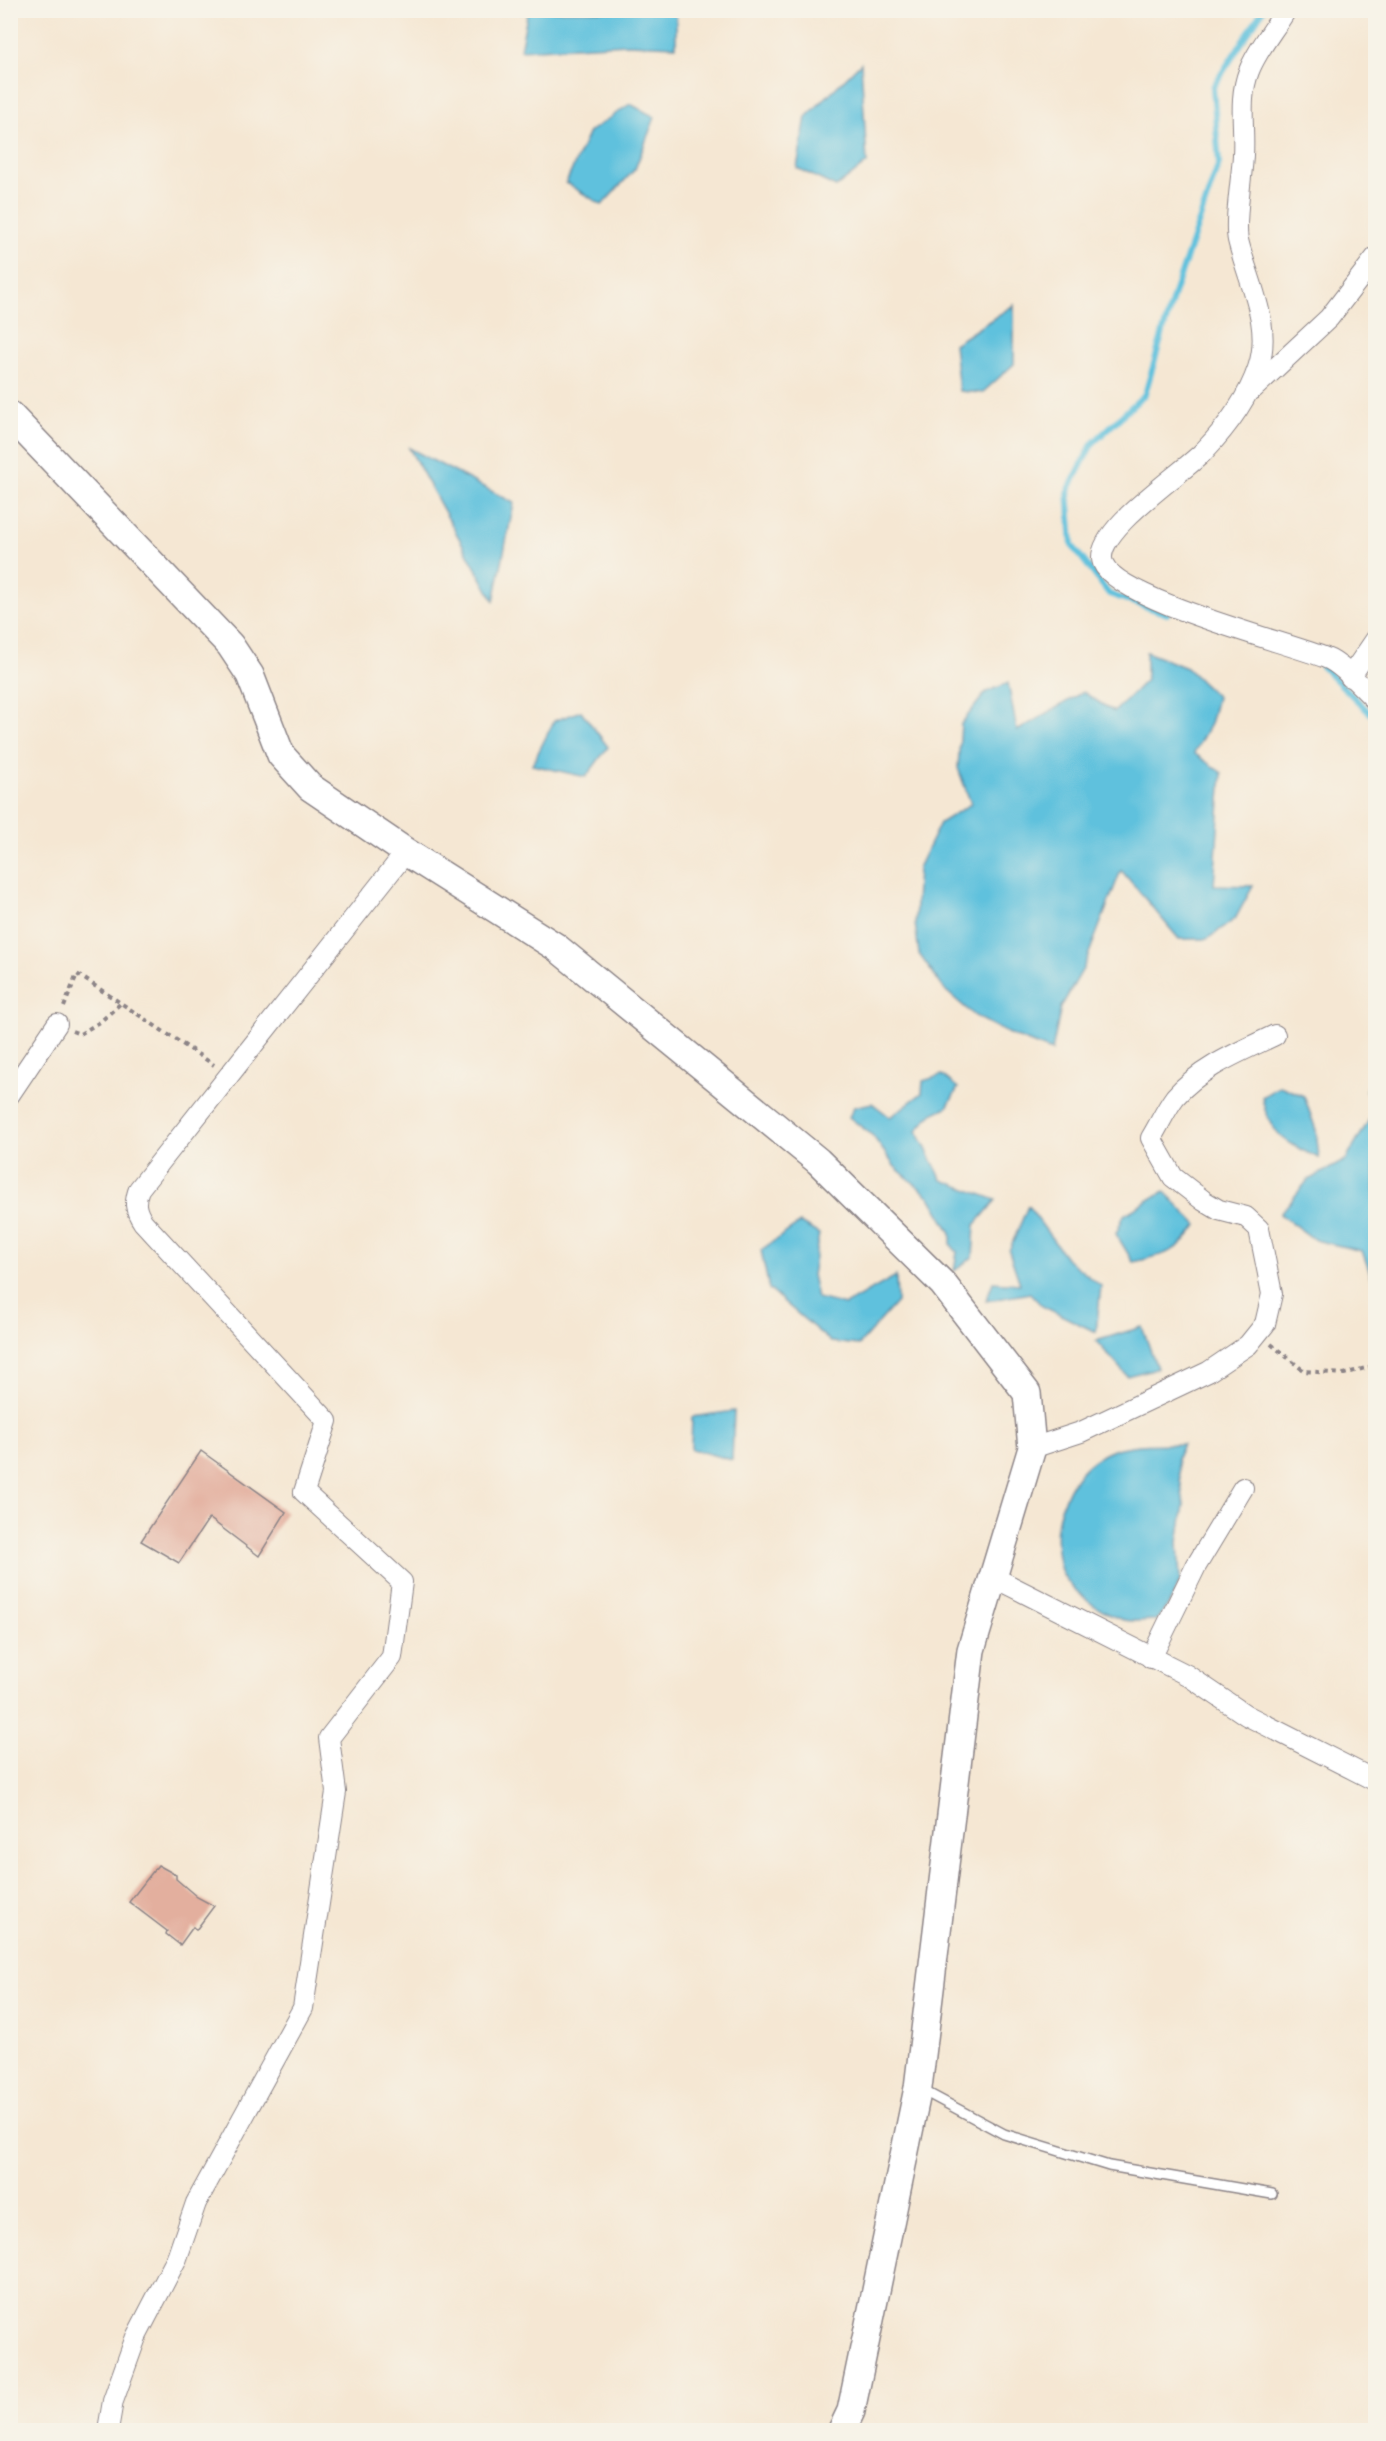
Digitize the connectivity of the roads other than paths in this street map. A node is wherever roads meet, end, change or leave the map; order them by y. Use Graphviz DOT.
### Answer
graph roads {
  1 [pos="1286,10"];
  2 [pos="1376,257"];
  3 [pos="1244,398"];
  4 [pos="10,415"];
  5 [pos="1376,639"];
  6 [pos="1350,677"];
  7 [pos="1376,701"];
  8 [pos="405,852"];
  9 [pos="57,1024"];
  10 [pos="1275,1035"];
  11 [pos="10,1094"];
  12 [pos="1032,1448"];
  13 [pos="1244,1488"];
  14 [pos="993,1576"];
  15 [pos="1151,1658"];
  16 [pos="1376,1781"];
  17 [pos="918,2088"];
  18 [pos="1272,2194"];
  19 [pos="108,2430"];
  20 [pos="842,2430"];
  1 -- 3 [label="street"];
  2 -- 3 [label="street"];
  3 -- 6 [label="street"];
  4 -- 8 [label="street"];
  5 -- 6 [label="street"];
  6 -- 7 [label="street"];
  8 -- 12 [label="street"];
  8 -- 19 [label="street"];
  9 -- 11 [label="street"];
  10 -- 12 [label="street"];
  12 -- 14 [label="street"];
  13 -- 15 [label="street"];
  14 -- 15 [label="street"];
  14 -- 17 [label="street"];
  15 -- 16 [label="street"];
  17 -- 18 [label="lane"];
  17 -- 20 [label="street"];
}
